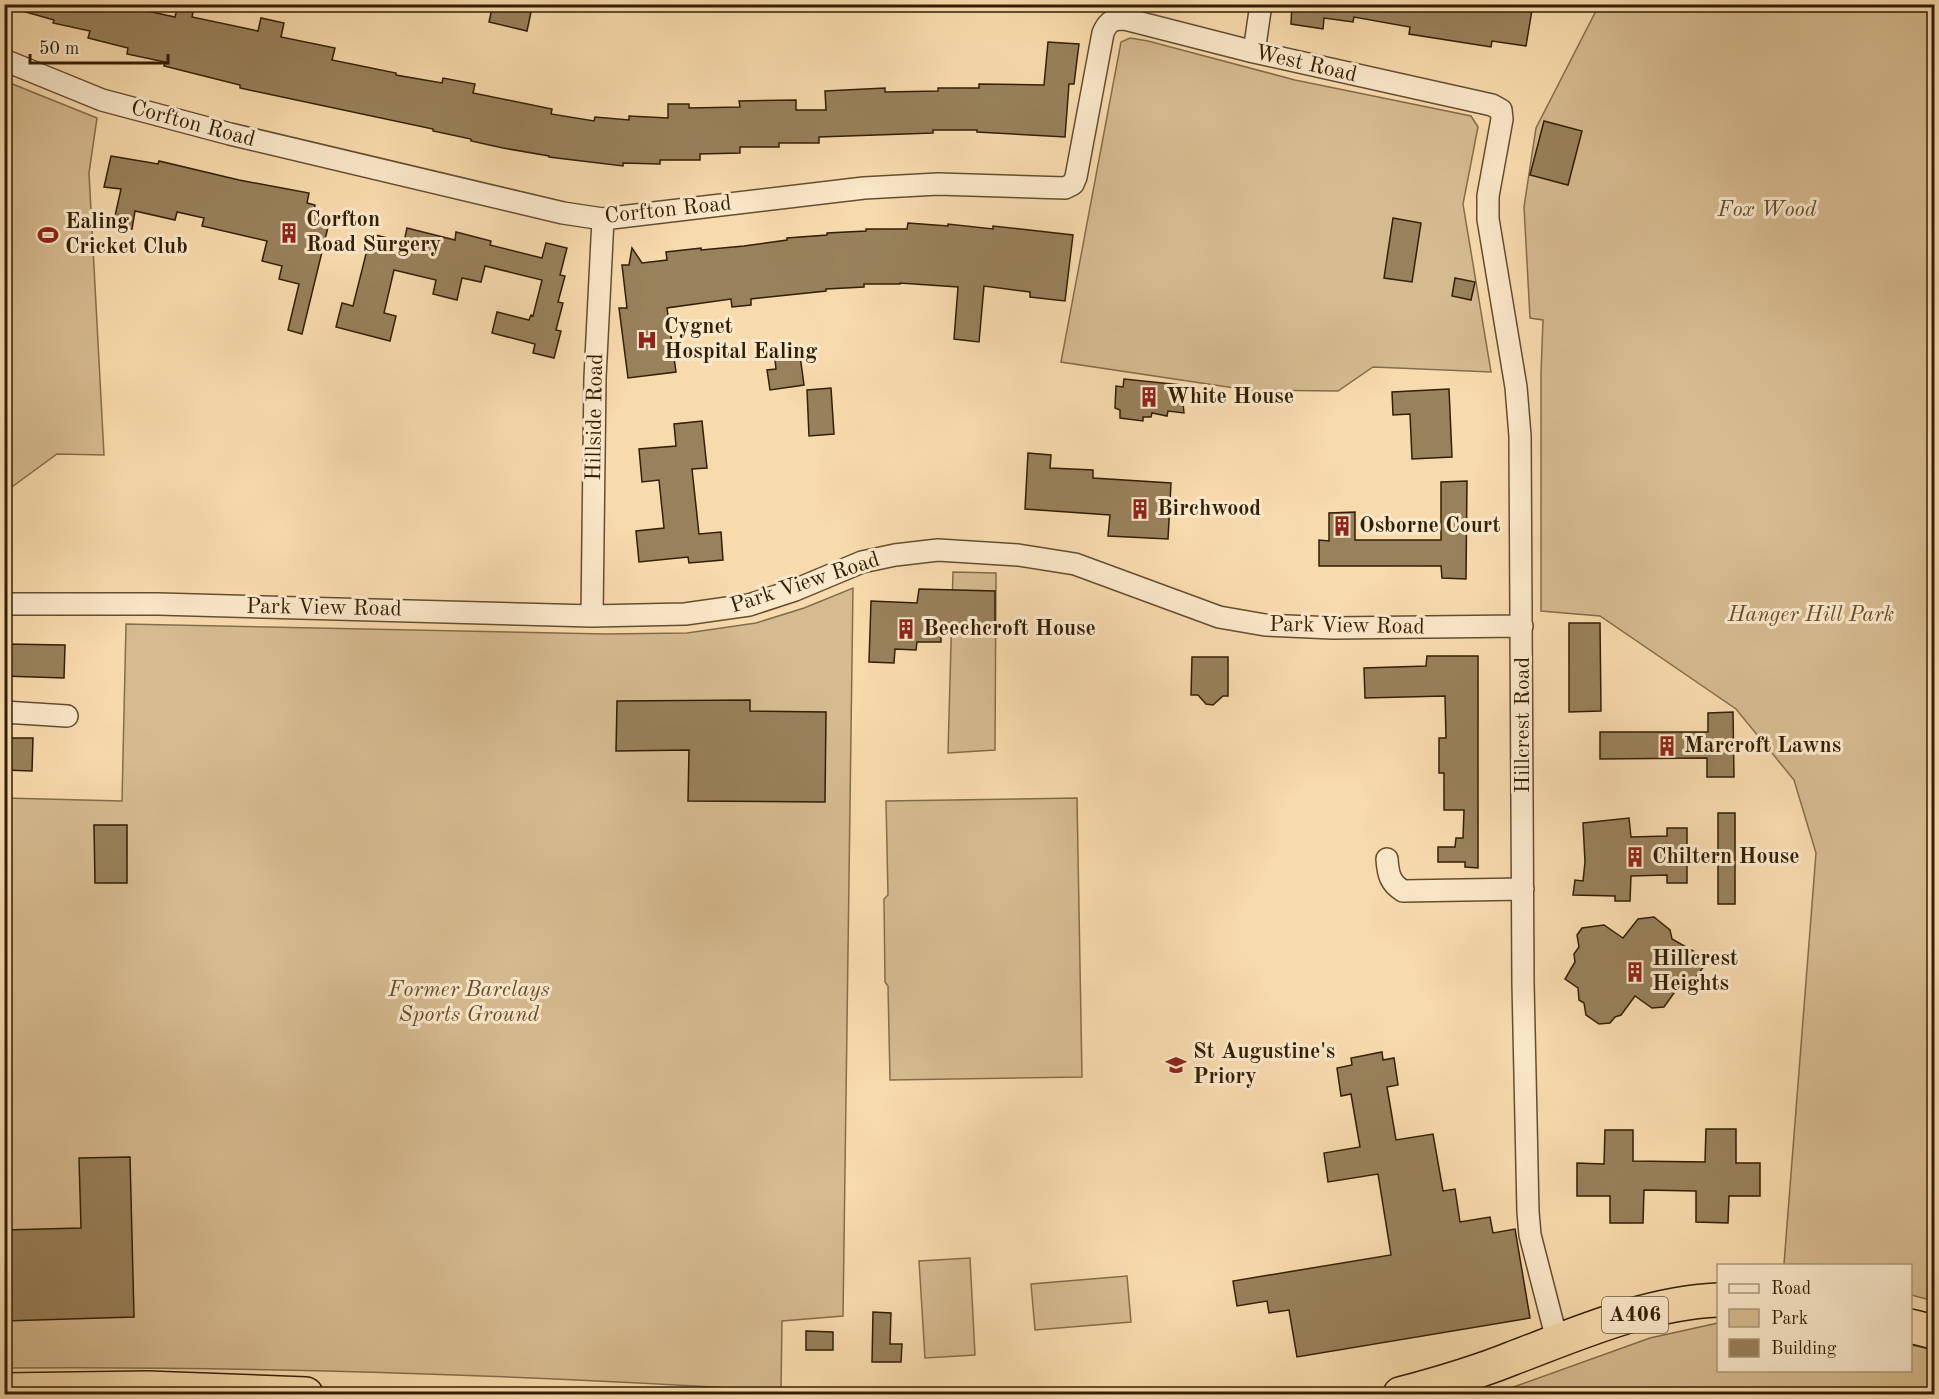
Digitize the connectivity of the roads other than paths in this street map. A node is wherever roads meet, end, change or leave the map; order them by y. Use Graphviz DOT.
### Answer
graph roads {
  1 [pos="1261,4"];
  2 [pos="1112,20"];
  3 [pos="1254,52"];
  4 [pos="4,60"];
  5 [pos="1501,110"];
  6 [pos="603,219"];
  7 [pos="4,604"];
  8 [pos="592,616"];
  9 [pos="1522,626"];
  10 [pos="4,712"];
  11 [pos="67,717"];
  12 [pos="1387,859"];
  13 [pos="1523,889"];
  14 [pos="1717,1300"];
  15 [pos="1912,1326"];
  16 [pos="1935,1332"];
  17 [pos="1557,1340"];
  18 [pos="4,1390"];
  19 [pos="288,1394"];
  20 [pos="1400,1395"];
  1 -- 3 [label="street"];
  2 -- 3 [label="street, West Road"];
  2 -- 6 [label="street, Corfton Road"];
  3 -- 5 [label="street, West Road"];
  4 -- 6 [label="street, Corfton Road"];
  5 -- 9 [label="street, Hillcrest Road"];
  6 -- 8 [label="street, Hillside Road"];
  7 -- 8 [label="street, Park View Road"];
  8 -- 9 [label="street, Park View Road"];
  9 -- 13 [label="street, Hillcrest Road"];
  10 -- 11 [label="street"];
  12 -- 13 [label="street"];
  13 -- 17 [label="street, Hillcrest Road"];
  14 -- 17 [label="highway, A406"];
  15 -- 16 [label="highway"];
  17 -- 20 [label="highway, A406"];
  18 -- 19 [label="highway"];
}
